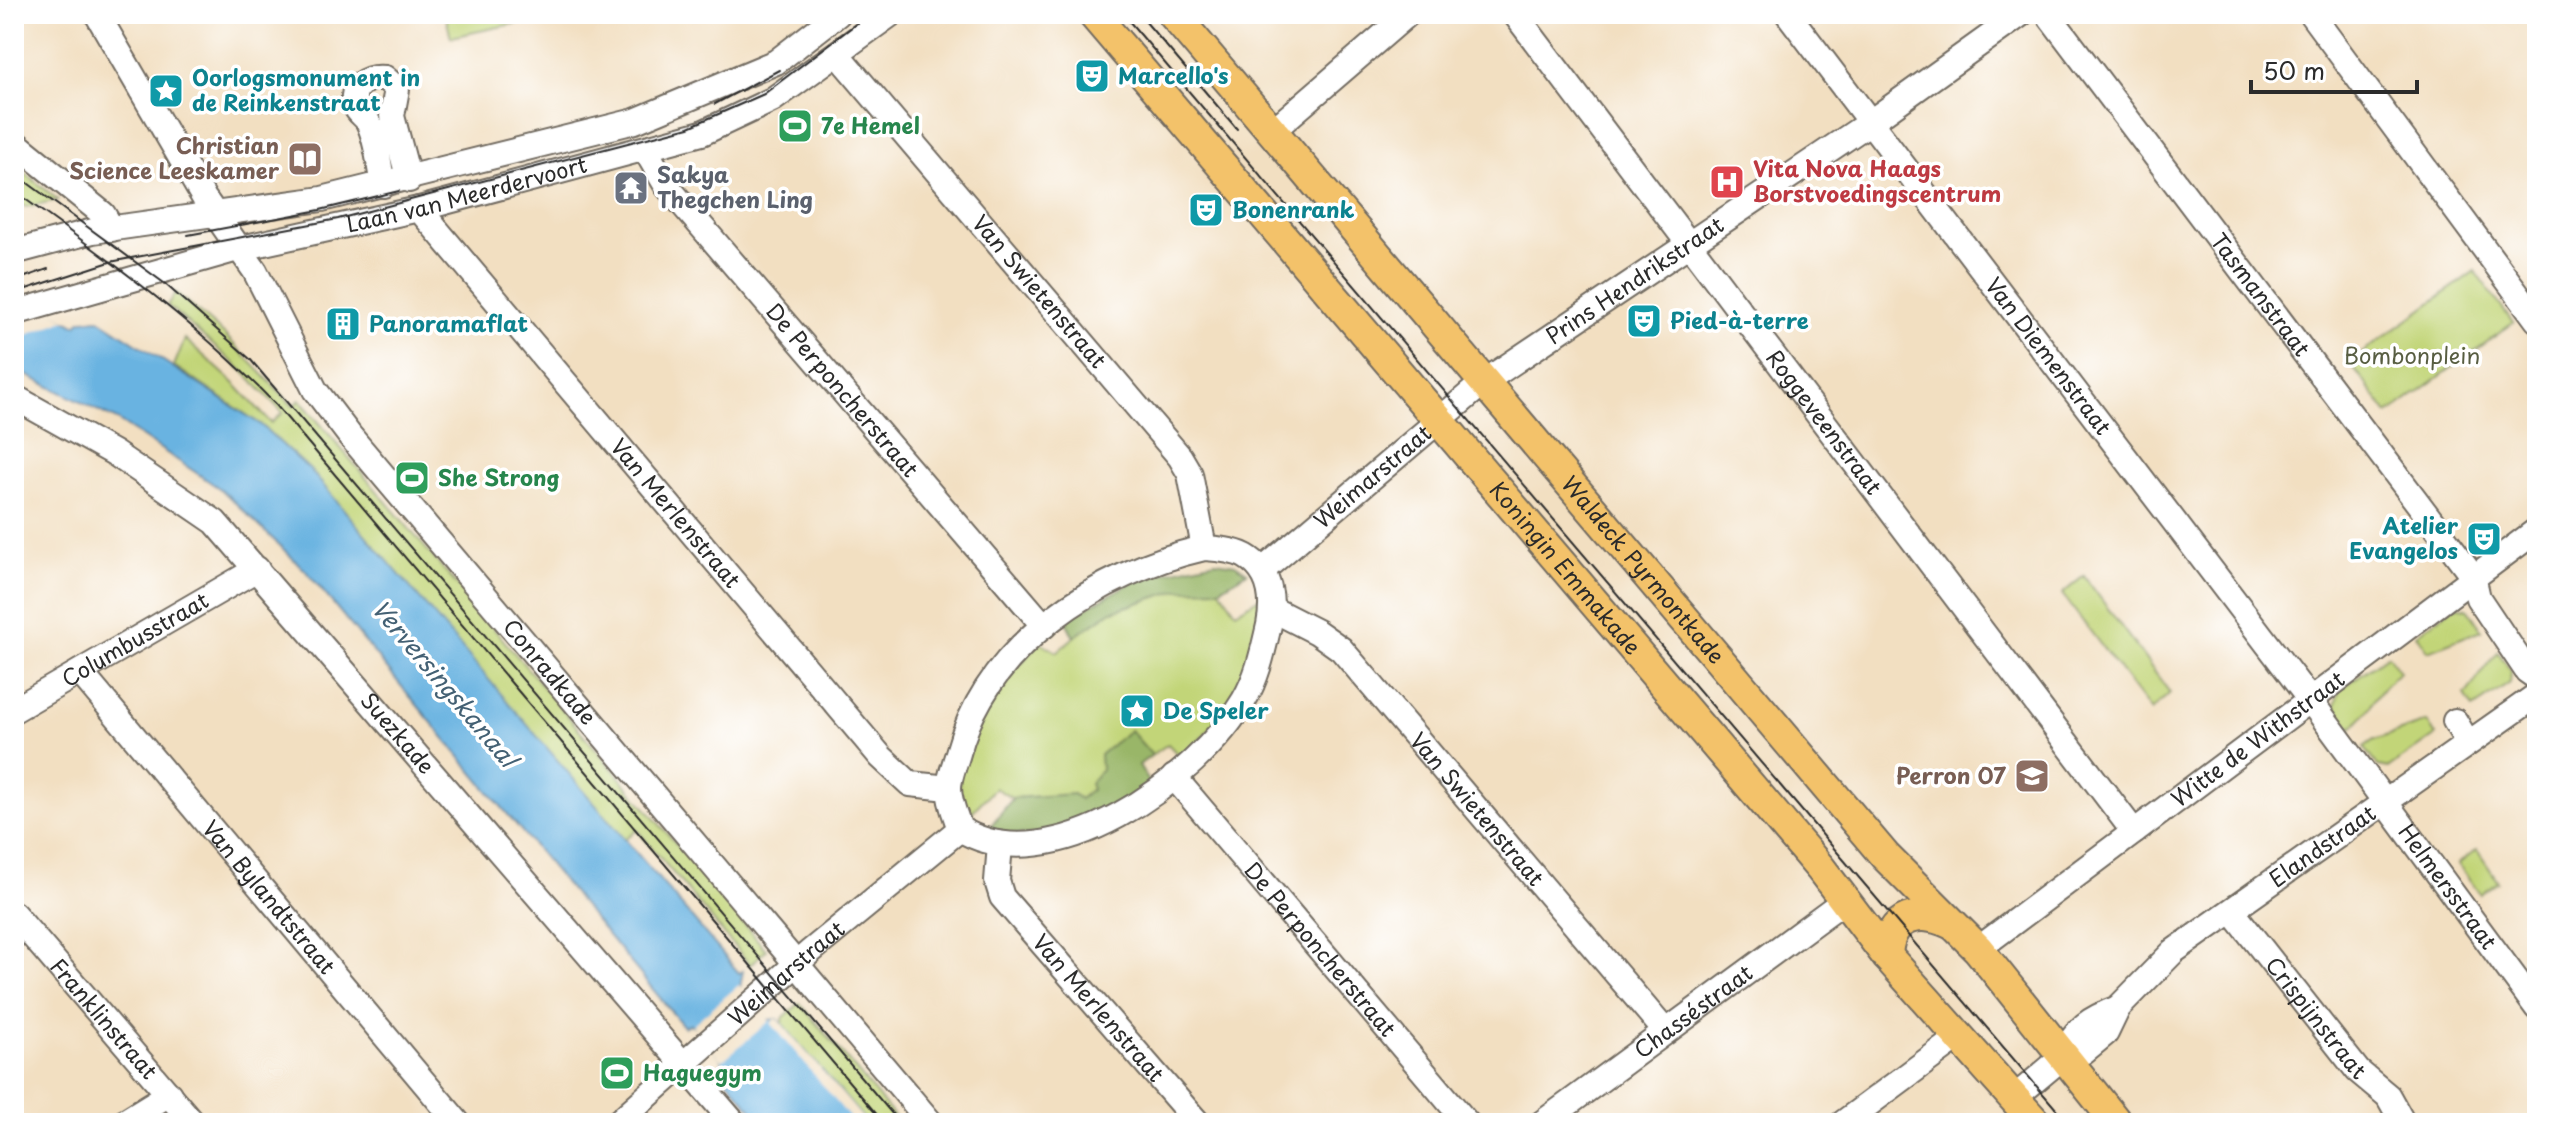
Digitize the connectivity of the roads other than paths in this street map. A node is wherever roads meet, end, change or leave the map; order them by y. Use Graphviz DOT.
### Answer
graph roads {
  1 [pos="97,14"];
  2 [pos="838,14"];
  3 [pos="891,14"];
  4 [pos="1093,14"];
  5 [pos="1173,14"];
  6 [pos="1408,14"];
  7 [pos="1515,14"];
  8 [pos="1788,14"];
  9 [pos="2021,14"];
  10 [pos="2048,14"];
  11 [pos="2311,14"];
  12 [pos="837,54"];
  13 [pos="1869,123"];
  14 [pos="1271,132"];
  15 [pos="14,142"];
  16 [pos="646,151"];
  17 [pos="409,180"];
  18 [pos="383,185"];
  19 [pos="211,206"];
  20 [pos="419,209"];
  21 [pos="112,229"];
  22 [pos="1690,246"];
  23 [pos="241,248"];
  24 [pos="14,252"];
  25 [pos="14,313"];
  26 [pos="2537,320"];
  27 [pos="1484,382"];
  28 [pos="14,397"];
  29 [pos="1437,421"];
  30 [pos="2537,530"];
  31 [pos="1204,548"];
  32 [pos="257,569"];
  33 [pos="1263,570"];
  34 [pos="2473,576"];
  35 [pos="1272,609"];
  36 [pos="1044,626"];
  37 [pos="80,672"];
  38 [pos="2537,678"];
  39 [pos="2537,695"];
  40 [pos="2310,700"];
  41 [pos="14,710"];
  42 [pos="2455,721"];
  43 [pos="2350,741"];
  44 [pos="2468,743"];
  45 [pos="1174,777"];
  46 [pos="949,788"];
  47 [pos="2386,802"];
  48 [pos="960,829"];
  49 [pos="2134,832"];
  50 [pos="1000,845"];
  51 [pos="1845,900"];
  52 [pos="2232,911"];
  53 [pos="14,914"];
  54 [pos="1957,926"];
  55 [pos="1978,949"];
  56 [pos="1887,956"];
  57 [pos="796,965"];
  58 [pos="2537,1008"];
  59 [pos="1665,1031"];
  60 [pos="1959,1037"];
  61 [pos="2064,1056"];
  62 [pos="685,1064"];
  63 [pos="169,1094"];
  64 [pos="2014,1098"];
  65 [pos="122,1123"];
  66 [pos="193,1123"];
  67 [pos="458,1123"];
  68 [pos="617,1123"];
  69 [pos="734,1123"];
  70 [pos="931,1123"];
  71 [pos="1198,1123"];
  72 [pos="1467,1123"];
  73 [pos="1542,1123"];
  74 [pos="1843,1123"];
  75 [pos="2036,1123"];
  76 [pos="2117,1123"];
  77 [pos="2403,1123"];
  1 -- 19 [label="street, Conradkade"];
  2 -- 17 [label="street, Laan van Meerdervoort"];
  3 -- 12 [label="street, Laan van Meerdervoort"];
  4 -- 29 [label="main road, Koningin Emmakade"];
  5 -- 14 [label="main road, Waldeck Pyrmontkade"];
  6 -- 14 [label="street"];
  7 -- 22 [label="street, Roggeveenstraat"];
  8 -- 13 [label="street, Van Diemenstraat"];
  9 -- 13 [label="street, Prins Hendrikstraat"];
  10 -- 34 [label="street, Tasmanstraat"];
  11 -- 26 [label="street"];
  12 -- 16 [label="street, Laan van Meerdervoort"];
  12 -- 31 [label="street, Van Swietenstraat"];
  13 -- 22 [label="street, Prins Hendrikstraat"];
  13 -- 40 [label="street, Van Diemenstraat"];
  14 -- 27 [label="main road, Waldeck Pyrmontkade"];
  15 -- 21 [label="street"];
  16 -- 20 [label="street, Laan van Meerdervoort"];
  16 -- 36 [label="street, De Perponcherstraat"];
  17 -- 18 [label="street, Laan van Meerdervoort"];
  17 -- 18 [label="street, Laan van Meerdervoort"];
  18 -- 19 [label="street, Laan van Meerdervoort"];
  19 -- 21 [label="street, Laan van Meerdervoort"];
  19 -- 23 [label="street, Conradkade"];
  20 -- 23 [label="street, Laan van Meerdervoort"];
  20 -- 46 [label="street, Van Merlenstraat"];
  21 -- 24 [label="street, Laan van Meerdervoort"];
  22 -- 27 [label="street, Prins Hendrikstraat"];
  22 -- 49 [label="street, Roggeveenstraat"];
  23 -- 25 [label="street, Laan van Meerdervoort"];
  23 -- 57 [label="street, Conradkade"];
  27 -- 29 [label="street, Weimarstraat"];
  27 -- 54 [label="main road, Waldeck Pyrmontkade"];
  28 -- 32 [label="street, Suezkade"];
  29 -- 33 [label="street, Weimarstraat"];
  29 -- 51 [label="main road, Koningin Emmakade"];
  30 -- 34 [label="street, Witte de Withstraat"];
  31 -- 33 [label="street"];
  31 -- 36 [label="street"];
  32 -- 37 [label="street, Columbusstraat"];
  32 -- 62 [label="street, Suezkade"];
  33 -- 35 [label="street"];
  34 -- 38 [label="street, Tasmanstraat"];
  34 -- 40 [label="street, Witte de Withstraat"];
  35 -- 45 [label="street"];
  35 -- 59 [label="street, Van Swietenstraat"];
  36 -- 46 [label="street"];
  37 -- 41 [label="street, Columbusstraat"];
  37 -- 67 [label="street, Van Bylandtstraat"];
  39 -- 44 [label="street, Elandstraat"];
  40 -- 43 [label="street, Van Diemenstraat"];
  40 -- 49 [label="street, Witte de Withstraat"];
  42 -- 44 [label="street"];
  43 -- 47 [label="street, Helmersstraat"];
  44 -- 47 [label="street, Elandstraat"];
  45 -- 50 [label="street"];
  45 -- 72 [label="street, De Perponcherstraat"];
  46 -- 48 [label="street"];
  47 -- 52 [label="street, Elandstraat"];
  47 -- 58 [label="street, Helmersstraat"];
  48 -- 50 [label="street"];
  48 -- 57 [label="street, Weimarstraat"];
  49 -- 55 [label="street, Witte de Withstraat"];
  50 -- 71 [label="street, Van Merlenstraat"];
  51 -- 56 [label="main road, Koningin Emmakade"];
  51 -- 59 [label="street, Chasséstraat"];
  52 -- 61 [label="street, Elandstraat"];
  52 -- 77 [label="street, Crispijnstraat"];
  53 -- 63 [label="street, Franklinstraat"];
  54 -- 55 [label="main road, Waldeck Pyrmontkade"];
  54 -- 56 [label="main road"];
  55 -- 61 [label="main road, Waldeck Pyrmontkade"];
  56 -- 60 [label="main road, Koningin Emmakade"];
  57 -- 62 [label="street, Weimarstraat"];
  57 -- 70 [label="street, Conradkade"];
  59 -- 73 [label="street, Chasséstraat"];
  60 -- 64 [label="main road, Koningin Emmakade"];
  60 -- 74 [label="street"];
  61 -- 64 [label="street, Elandstraat"];
  61 -- 76 [label="main road, Waldeck Pyrmontkade"];
  62 -- 68 [label="street, Weimarstraat"];
  62 -- 69 [label="street, Suezkade"];
  63 -- 65 [label="street"];
  63 -- 66 [label="street, Franklinstraat"];
  64 -- 75 [label="main road, Koningin Emmakade"];
}
